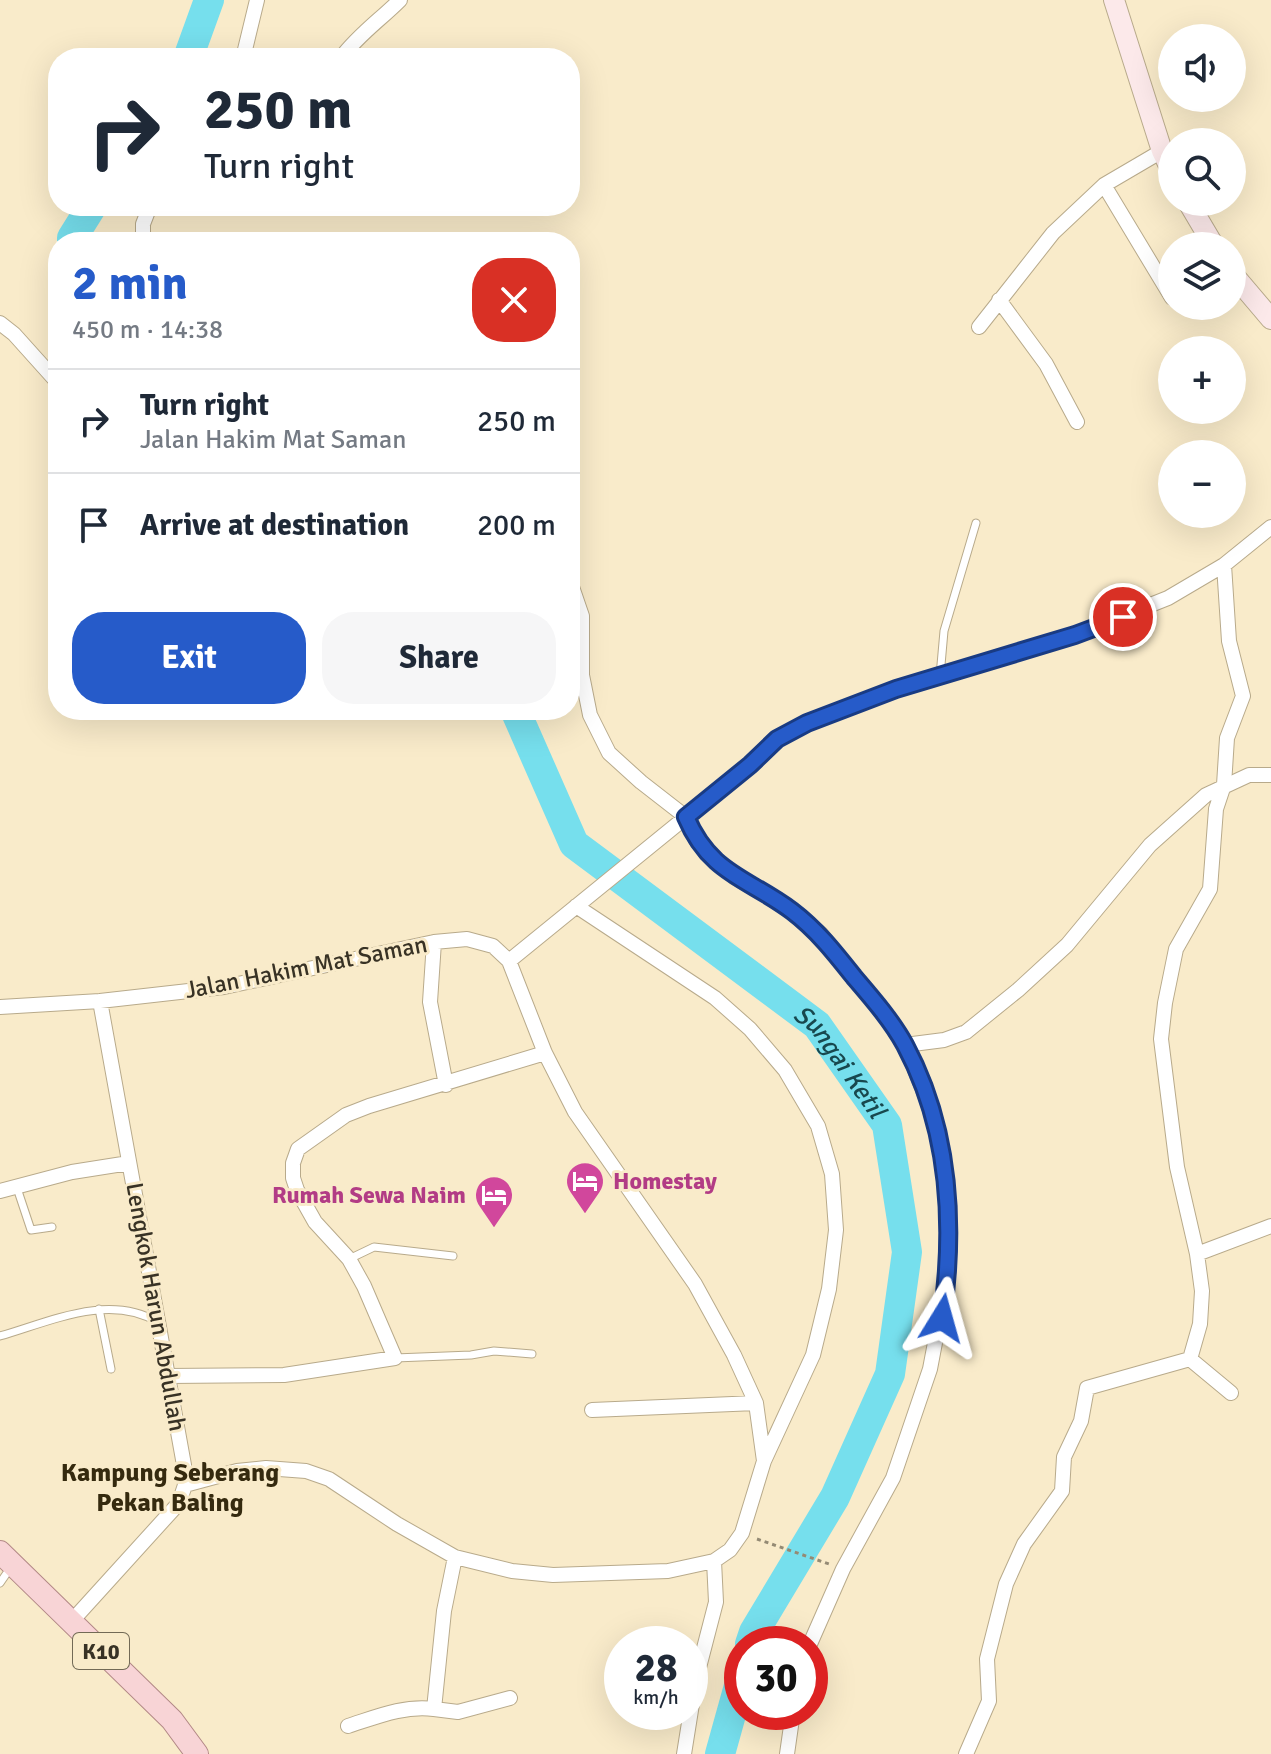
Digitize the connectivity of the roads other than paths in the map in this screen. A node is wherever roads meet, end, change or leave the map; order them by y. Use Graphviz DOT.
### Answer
graph roads {
  1 [pos="257,0"];
  2 [pos="400,0"];
  3 [pos="1114,0"];
  4 [pos="245,48"];
  5 [pos="348,48"];
  6 [pos="1158,138"];
  7 [pos="1158,153"];
  8 [pos="1104,185"];
  9 [pos="1158,275"];
  10 [pos="1246,290"];
  11 [pos="999,300"];
  12 [pos="1271,319"];
  13 [pos="0,323"];
  14 [pos="979,327"];
  15 [pos="48,372"];
  16 [pos="1077,422"];
  17 [pos="976,523"];
  18 [pos="1271,527"];
  19 [pos="1224,565"];
  20 [pos="580,610"];
  21 [pos="940,676"];
  22 [pos="1271,775"];
  23 [pos="1224,785"];
  24 [pos="686,817"];
  25 [pos="576,906"];
  26 [pos="434,942"];
  27 [pos="509,961"];
  28 [pos="100,1001"];
  29 [pos="0,1007"];
  30 [pos="905,1045"];
  31 [pos="545,1053"];
  32 [pos="446,1085"];
  33 [pos="129,1163"];
  34 [pos="17,1188"];
  35 [pos="0,1191"];
  36 [pos="1271,1226"];
  37 [pos="52,1227"];
  38 [pos="1197,1254"];
  39 [pos="453,1256"];
  40 [pos="349,1259"];
  41 [pos="99,1309"];
  42 [pos="158,1323"];
  43 [pos="0,1336"];
  44 [pos="532,1354"];
  45 [pos="395,1358"];
  46 [pos="1190,1359"];
  47 [pos="111,1369"];
  48 [pos="168,1376"];
  49 [pos="1231,1393"];
  50 [pos="756,1403"];
  51 [pos="592,1410"];
  52 [pos="764,1461"];
  53 [pos="185,1485"];
  54 [pos="455,1557"];
  55 [pos="714,1561"];
  56 [pos="4,1567"];
  57 [pos="71,1622"];
  58 [pos="818,1626"];
  59 [pos="510,1698"];
  60 [pos="434,1709"];
  61 [pos="348,1726"];
  62 [pos="790,1730"];
  63 [pos="197,1754"];
  64 [pos="684,1754"];
  65 [pos="787,1754"];
  66 [pos="966,1754"];
  1 -- 4 [label="street"];
  2 -- 5 [label="street"];
  3 -- 6 [label="main road"];
  7 -- 8 [label="street"];
  8 -- 9 [label="street"];
  8 -- 11 [label="street"];
  10 -- 12 [label="main road"];
  11 -- 14 [label="street"];
  11 -- 16 [label="street"];
  13 -- 15 [label="street"];
  17 -- 21 [label="lane"];
  18 -- 19 [label="street"];
  19 -- 21 [label="street"];
  19 -- 23 [label="street"];
  20 -- 24 [label="street"];
  21 -- 24 [label="street"];
  22 -- 23 [label="street"];
  23 -- 30 [label="street"];
  23 -- 38 [label="street"];
  24 -- 25 [label="street"];
  24 -- 30 [label="street"];
  25 -- 27 [label="street"];
  25 -- 52 [label="street"];
  26 -- 27 [label="street, Jalan Hakim Mat Saman"];
  26 -- 28 [label="street, Jalan Hakim Mat Saman"];
  26 -- 32 [label="street"];
  27 -- 31 [label="street"];
  28 -- 29 [label="street, Jalan Hakim Mat Saman"];
  28 -- 33 [label="street, Lengkok Harun Abdullah"];
  30 -- 58 [label="street"];
  31 -- 32 [label="street"];
  31 -- 50 [label="street"];
  32 -- 40 [label="street"];
  33 -- 34 [label="street"];
  33 -- 42 [label="street, Lengkok Harun Abdullah"];
  34 -- 35 [label="street"];
  34 -- 37 [label="lane"];
  36 -- 38 [label="street"];
  38 -- 46 [label="street"];
  39 -- 40 [label="lane"];
  40 -- 45 [label="street"];
  41 -- 42 [label="lane"];
  41 -- 43 [label="lane"];
  41 -- 47 [label="lane"];
  42 -- 48 [label="street, Lengkok Harun Abdullah"];
  44 -- 45 [label="lane"];
  45 -- 48 [label="street"];
  46 -- 49 [label="street"];
  46 -- 66 [label="street"];
  48 -- 53 [label="street, Lengkok Harun Abdullah"];
  50 -- 51 [label="street"];
  50 -- 52 [label="street"];
  52 -- 55 [label="street"];
  53 -- 54 [label="street"];
  53 -- 57 [label="street"];
  54 -- 55 [label="street"];
  54 -- 60 [label="street"];
  55 -- 64 [label="street"];
  56 -- 57 [label="main road, K10"];
  57 -- 63 [label="main road, K10"];
  59 -- 60 [label="street"];
  60 -- 61 [label="street"];
  62 -- 65 [label="street"];
}
